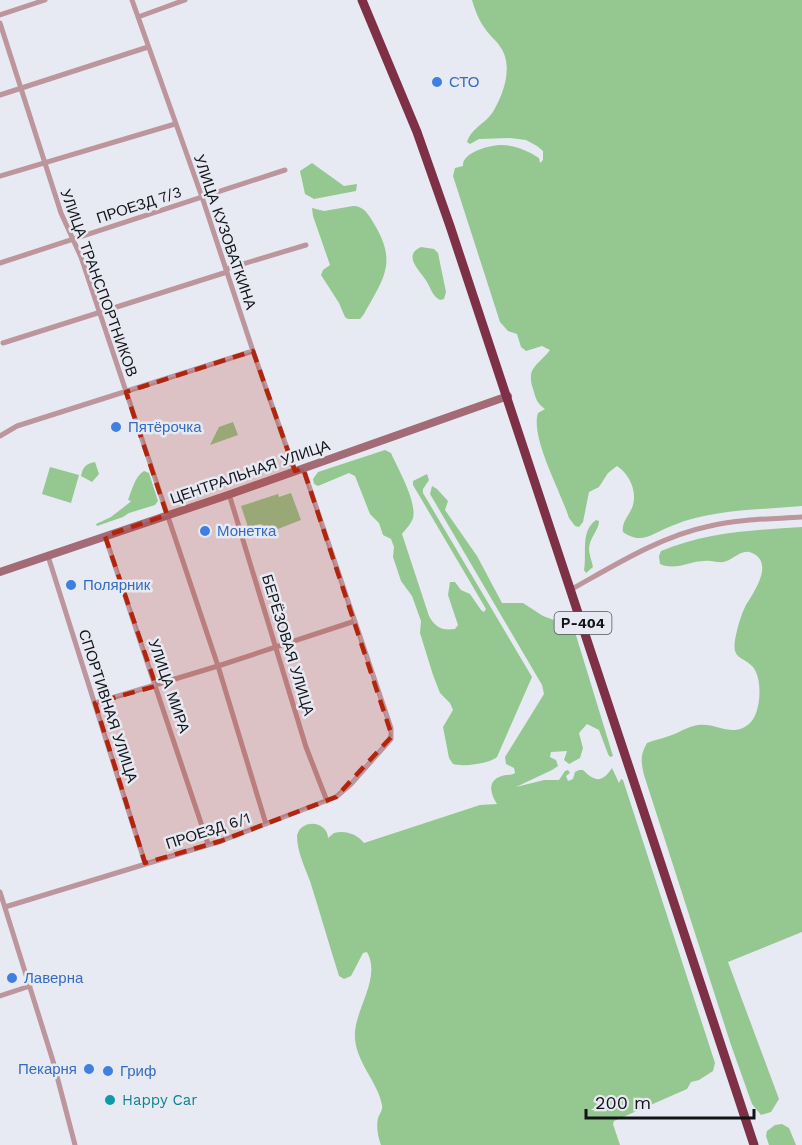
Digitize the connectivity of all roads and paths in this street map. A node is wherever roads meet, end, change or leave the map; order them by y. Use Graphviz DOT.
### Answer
graph roads {
  1 [pos="45,0"];
  2 [pos="132,0"];
  3 [pos="185,0"];
  4 [pos="363,0"];
  5 [pos="0,15"];
  6 [pos="138,17"];
  7 [pos="0,23"];
  8 [pos="148,47"];
  9 [pos="21,89"];
  10 [pos="0,95"];
  11 [pos="175,124"];
  12 [pos="45,163"];
  13 [pos="285,170"];
  14 [pos="0,176"];
  15 [pos="202,197"];
  16 [pos="73,239"];
  17 [pos="306,245"];
  18 [pos="0,263"];
  19 [pos="226,271"];
  20 [pos="100,311"];
  21 [pos="3,343"];
  22 [pos="253,351"];
  23 [pos="126,392"];
  24 [pos="508,396"];
  25 [pos="0,436"];
  26 [pos="299,470"];
  27 [pos="229,494"];
  28 [pos="167,515"];
  29 [pos="802,517"];
  30 [pos="105,536"];
  31 [pos="48,556"];
  32 [pos="0,572"];
  33 [pos="572,590"];
  34 [pos="355,621"];
  35 [pos="276,647"];
  36 [pos="218,666"];
  37 [pos="156,686"];
  38 [pos="94,703"];
  39 [pos="392,736"];
  40 [pos="327,801"];
  41 [pos="266,824"];
  42 [pos="208,844"];
  43 [pos="145,863"];
  44 [pos="0,891"];
  45 [pos="5,907"];
  46 [pos="30,986"];
  47 [pos="0,996"];
  48 [pos="75,1145"];
  49 [pos="754,1145"];
  1 -- 5 [label="street"];
  2 -- 6 [label="street, УЛИЦА КУЗОВАТКИНА"];
  3 -- 6 [label="street"];
  4 -- 24 [label="highway, Р-404"];
  6 -- 8 [label="street, УЛИЦА КУЗОВАТКИНА"];
  7 -- 9 [label="street, УЛИЦА ТРАНСПОРТНИКОВ"];
  8 -- 9 [label="street"];
  8 -- 11 [label="street, УЛИЦА КУЗОВАТКИНА"];
  9 -- 10 [label="street"];
  9 -- 12 [label="street, УЛИЦА ТРАНСПОРТНИКОВ"];
  11 -- 12 [label="street"];
  11 -- 15 [label="street, УЛИЦА КУЗОВАТКИНА"];
  12 -- 14 [label="street"];
  12 -- 16 [label="street, УЛИЦА ТРАНСПОРТНИКОВ"];
  13 -- 15 [label="street, ПРОЕЗД 7/3"];
  15 -- 16 [label="street, ПРОЕЗД 7/3"];
  15 -- 19 [label="street, УЛИЦА КУЗОВАТКИНА"];
  16 -- 18 [label="street, ПРОЕЗД 7/3"];
  16 -- 20 [label="street, УЛИЦА ТРАНСПОРТНИКОВ"];
  17 -- 19 [label="street"];
  19 -- 20 [label="street"];
  19 -- 22 [label="street, УЛИЦА КУЗОВАТКИНА"];
  20 -- 21 [label="street"];
  20 -- 23 [label="street, УЛИЦА ТРАНСПОРТНИКОВ"];
  22 -- 23 [label="street"];
  22 -- 26 [label="street, УЛИЦА КУЗОВАТКИНА"];
  23 -- 25 [label="street"];
  23 -- 28 [label="street, УЛИЦА ТРАНСПОРТНИКОВ"];
  24 -- 26 [label="street, ЦЕНТРАЛЬНАЯ УЛИЦА"];
  24 -- 33 [label="highway, Р-404"];
  26 -- 27 [label="street, ЦЕНТРАЛЬНАЯ УЛИЦА"];
  26 -- 34 [label="street, УЛИЦА КУЗОВАТКИНА"];
  27 -- 28 [label="street, ЦЕНТРАЛЬНАЯ УЛИЦА"];
  27 -- 35 [label="street, БЕРЁЗОВАЯ УЛИЦА"];
  28 -- 30 [label="street, ЦЕНТРАЛЬНАЯ УЛИЦА"];
  28 -- 36 [label="street, УЛИЦА ТРАНСПОРТНИКОВ"];
  29 -- 33 [label="street"];
  30 -- 31 [label="street, ЦЕНТРАЛЬНАЯ УЛИЦА"];
  30 -- 37 [label="street, УЛИЦА МИРА"];
  31 -- 32 [label="street, ЦЕНТРАЛЬНАЯ УЛИЦА"];
  31 -- 38 [label="street, СПОРТИВНАЯ УЛИЦА"];
  33 -- 49 [label="highway, Р-404"];
  34 -- 35 [label="street"];
  34 -- 39 [label="street, УЛИЦА КУЗОВАТКИНА"];
  35 -- 36 [label="street"];
  35 -- 40 [label="street, БЕРЁЗОВАЯ УЛИЦА"];
  36 -- 37 [label="street"];
  36 -- 41 [label="street, УЛИЦА ТРАНСПОРТНИКОВ"];
  37 -- 38 [label="street"];
  37 -- 42 [label="street, УЛИЦА МИРА"];
  38 -- 43 [label="street, СПОРТИВНАЯ УЛИЦА"];
  39 -- 40 [label="street, ПРОЕЗД 6/1"];
  40 -- 41 [label="street, ПРОЕЗД 6/1"];
  41 -- 42 [label="street, ПРОЕЗД 6/1"];
  42 -- 43 [label="street, ПРОЕЗД 6/1"];
  43 -- 45 [label="street, ПРОЕЗД 6/1"];
  44 -- 45 [label="street"];
  45 -- 46 [label="street"];
  46 -- 47 [label="street"];
  46 -- 48 [label="street"];
}
